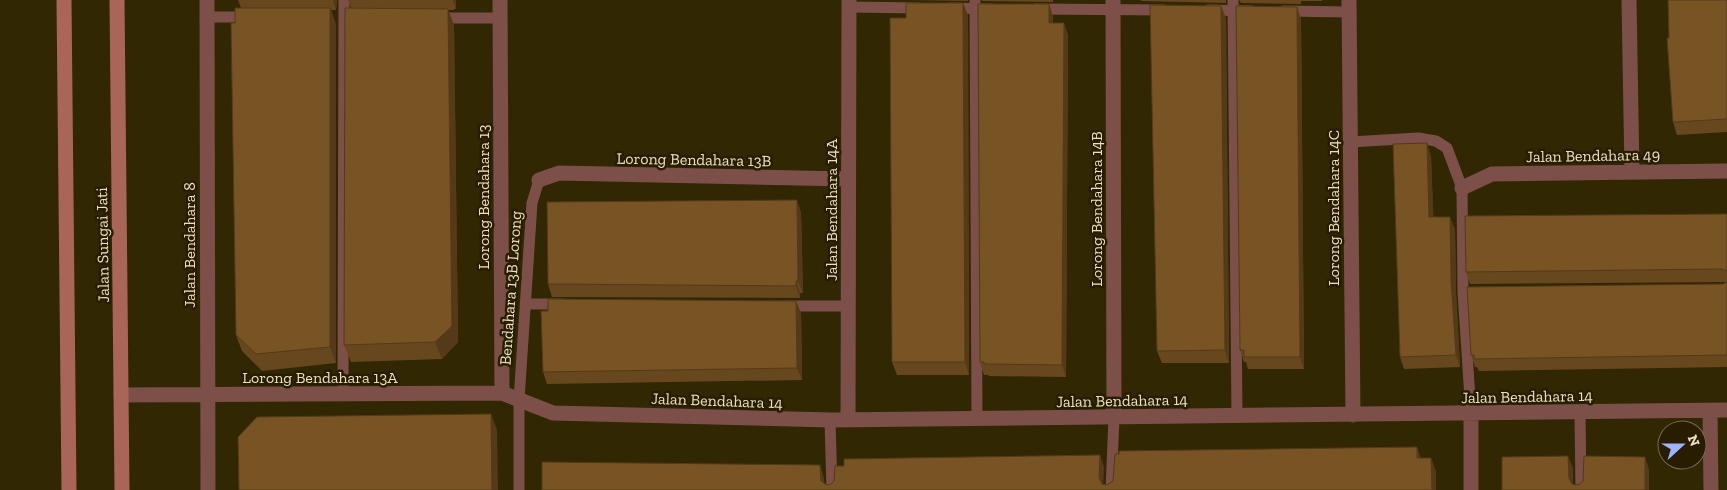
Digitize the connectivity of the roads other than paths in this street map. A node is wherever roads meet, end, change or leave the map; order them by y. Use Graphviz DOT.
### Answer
graph roads {
  1 [pos="64,0"];
  2 [pos="117,0"];
  3 [pos="207,0"];
  4 [pos="344,0"];
  5 [pos="500,0"];
  6 [pos="1629,0"];
  7 [pos="849,4"];
  8 [pos="975,4"];
  9 [pos="1113,5"];
  10 [pos="1233,5"];
  11 [pos="1349,6"];
  12 [pos="1005,9"];
  13 [pos="1024,9"];
  14 [pos="1178,10"];
  15 [pos="1196,10"];
  16 [pos="207,17"];
  17 [pos="266,18"];
  18 [pos="422,18"];
  19 [pos="500,18"];
  20 [pos="1350,142"];
  21 [pos="1727,171"];
  22 [pos="1632,172"];
  23 [pos="848,179"];
  24 [pos="539,180"];
  25 [pos="1462,188"];
  26 [pos="526,304"];
  27 [pos="574,304"];
  28 [pos="770,306"];
  29 [pos="848,306"];
  30 [pos="502,393"];
  31 [pos="343,394"];
  32 [pos="120,395"];
  33 [pos="207,395"];
  34 [pos="519,400"];
  35 [pos="1727,410"];
  36 [pos="1710,411"];
  37 [pos="1580,413"];
  38 [pos="1471,414"];
  39 [pos="1352,415"];
  40 [pos="1237,416"];
  41 [pos="1114,418"];
  42 [pos="977,419"];
  43 [pos="830,420"];
  44 [pos="848,420"];
  45 [pos="69,490"];
  46 [pos="122,490"];
  47 [pos="208,490"];
  48 [pos="519,490"];
  49 [pos="832,490"];
  50 [pos="1111,490"];
  51 [pos="1472,490"];
  52 [pos="1581,490"];
  53 [pos="1711,490"];
  1 -- 45 [label="main road"];
  2 -- 32 [label="main road, Jalan Sungai Jati"];
  3 -- 16 [label="street, Jalan Bendahara 8"];
  4 -- 31 [label="lane"];
  5 -- 19 [label="street, Lorong Bendahara 13"];
  6 -- 22 [label="street"];
  7 -- 8 [label="lane"];
  7 -- 23 [label="street, Jalan Bendahara 14A"];
  8 -- 12 [label="lane"];
  8 -- 42 [label="lane"];
  9 -- 13 [label="lane"];
  9 -- 14 [label="lane"];
  9 -- 41 [label="street, Lorong Bendahara 14B"];
  10 -- 11 [label="lane"];
  10 -- 15 [label="lane"];
  10 -- 40 [label="lane"];
  11 -- 20 [label="street, Lorong Bendahara 14C"];
  16 -- 17 [label="lane"];
  16 -- 33 [label="street, Jalan Bendahara 8"];
  18 -- 19 [label="lane"];
  19 -- 30 [label="street, Lorong Bendahara 13"];
  20 -- 25 [label="lane"];
  20 -- 39 [label="street, Lorong Bendahara 14C"];
  21 -- 22 [label="street, Jalan Bendahara 49"];
  22 -- 25 [label="street, Jalan Bendahara 49"];
  23 -- 24 [label="street, Lorong Bendahara 13B"];
  23 -- 29 [label="street, Jalan Bendahara 14A"];
  24 -- 26 [label="lane, Bendahara 13B Lorong"];
  25 -- 38 [label="lane"];
  26 -- 27 [label="lane"];
  26 -- 34 [label="lane, Bendahara 13B Lorong"];
  28 -- 29 [label="lane"];
  29 -- 44 [label="street, Jalan Bendahara 14A"];
  30 -- 31 [label="street, Lorong Bendahara 13A"];
  30 -- 34 [label="street, Lorong Bendahara 13A"];
  31 -- 33 [label="street, Lorong Bendahara 13A"];
  32 -- 33 [label="street, Lorong Bendahara 13A"];
  32 -- 46 [label="main road, Jalan Sungai Jati"];
  33 -- 47 [label="street, Jalan Bendahara 8"];
  34 -- 43 [label="street, Jalan Bendahara 14"];
  34 -- 48 [label="lane, Bendahara 13B Lorong"];
  35 -- 36 [label="street, Jalan Bendahara 14"];
  36 -- 37 [label="street, Jalan Bendahara 14"];
  36 -- 53 [label="street"];
  37 -- 38 [label="street, Jalan Bendahara 14"];
  37 -- 52 [label="lane"];
  38 -- 39 [label="street, Jalan Bendahara 14"];
  38 -- 51 [label="street"];
  39 -- 40 [label="street, Jalan Bendahara 14"];
  40 -- 41 [label="street, Jalan Bendahara 14"];
  41 -- 42 [label="street, Jalan Bendahara 14"];
  41 -- 50 [label="lane"];
  42 -- 44 [label="street, Jalan Bendahara 14"];
  43 -- 44 [label="street, Jalan Bendahara 14"];
  43 -- 49 [label="lane"];
}
